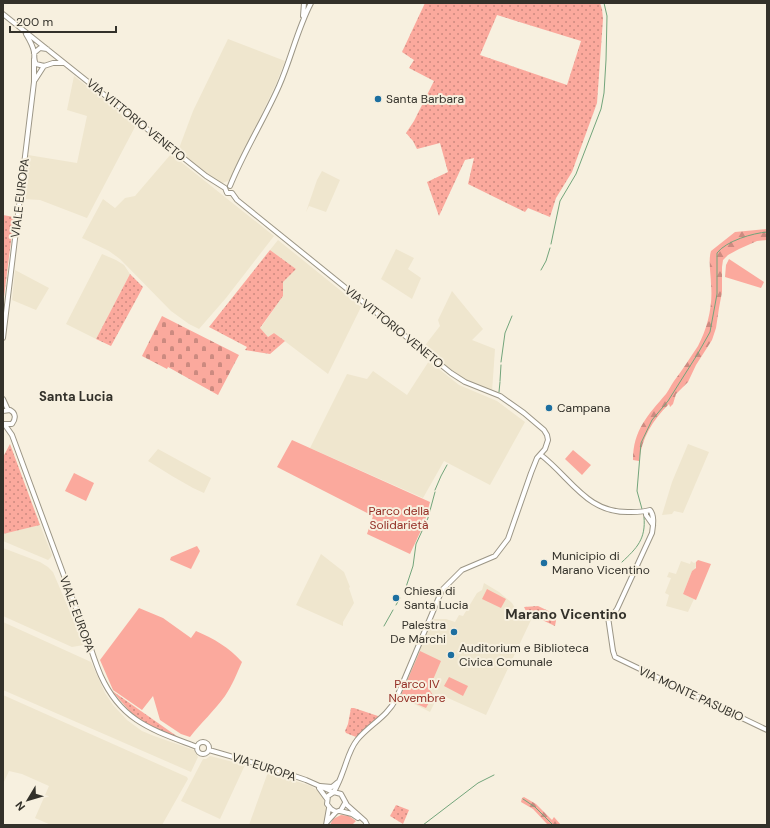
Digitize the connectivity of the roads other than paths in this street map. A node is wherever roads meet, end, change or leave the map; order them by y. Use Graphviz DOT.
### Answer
graph roads {
  1 [pos="304,3"];
  2 [pos="311,3"];
  3 [pos="3,14"];
  4 [pos="302,20"];
  5 [pos="23,30"];
  6 [pos="49,50"];
  7 [pos="34,53"];
  8 [pos="34,59"];
  9 [pos="67,65"];
  10 [pos="46,66"];
  11 [pos="34,82"];
  12 [pos="230,186"];
  13 [pos="225,188"];
  14 [pos="232,193"];
  15 [pos="3,338"];
  16 [pos="3,399"];
  17 [pos="8,410"];
  18 [pos="3,411"];
  19 [pos="4,424"];
  20 [pos="12,424"];
  21 [pos="12,434"];
  22 [pos="541,455"];
  23 [pos="767,730"];
  24 [pos="197,747"];
  25 [pos="209,750"];
  26 [pos="342,776"];
  27 [pos="318,786"];
  28 [pos="334,792"];
  29 [pos="341,794"];
  30 [pos="327,800"];
  31 [pos="345,803"];
  32 [pos="329,808"];
  33 [pos="338,812"];
  34 [pos="327,824"];
  35 [pos="367,825"];
  1 -- 4 [label="street"];
  2 -- 4 [label="street"];
  3 -- 5 [label="street, VIA VITTORIO VENETO"];
  4 -- 12 [label="street"];
  5 -- 6 [label="street, VIA VITTORIO VENETO"];
  5 -- 7 [label="street, VIA VITTORIO VENETO"];
  6 -- 7 [label="street"];
  6 -- 9 [label="street, VIA VITTORIO VENETO"];
  6 -- 10 [label="street"];
  7 -- 8 [label="street, VIA VITTORIO VENETO"];
  8 -- 10 [label="street"];
  8 -- 11 [label="street, VIALE EUROPA"];
  9 -- 10 [label="street"];
  9 -- 13 [label="street, VIA VITTORIO VENETO"];
  10 -- 11 [label="street, VIALE EUROPA"];
  11 -- 15 [label="street, VIALE EUROPA"];
  12 -- 13 [label="street"];
  12 -- 14 [label="street, VIA VITTORIO VENETO"];
  13 -- 14 [label="street, VIA VITTORIO VENETO"];
  14 -- 22 [label="street, VIA VITTORIO VENETO"];
  16 -- 17 [label="street"];
  17 -- 18 [label="street"];
  17 -- 20 [label="street, VIALE EUROPA"];
  19 -- 20 [label="street"];
  19 -- 21 [label="street, VIALE EUROPA"];
  20 -- 21 [label="street, VIALE EUROPA"];
  21 -- 24 [label="street, VIALE EUROPA"];
  22 -- 23 [label="street, VIA MONTE PASUBIO"];
  22 -- 26 [label="street"];
  24 -- 25 [label="street"];
  24 -- 25 [label="street"];
  25 -- 27 [label="street, VIA EUROPA"];
  26 -- 27 [label="street"];
  26 -- 28 [label="street"];
  26 -- 29 [label="street"];
  27 -- 28 [label="street, VIA EUROPA"];
  27 -- 30 [label="street"];
  28 -- 29 [label="street, VIA EUROPA"];
  28 -- 30 [label="street"];
  29 -- 31 [label="street"];
  30 -- 32 [label="street"];
  31 -- 33 [label="street"];
  31 -- 35 [label="street"];
  32 -- 33 [label="street"];
  32 -- 34 [label="street"];
  33 -- 34 [label="street"];
  33 -- 35 [label="street"];
}
